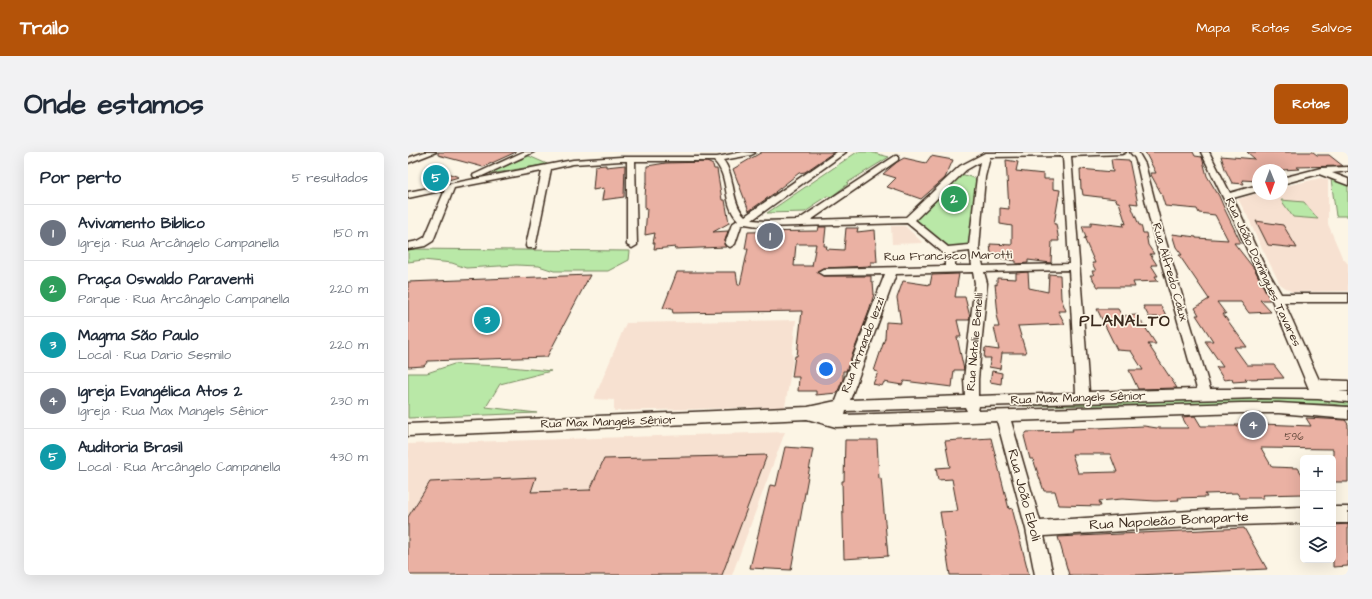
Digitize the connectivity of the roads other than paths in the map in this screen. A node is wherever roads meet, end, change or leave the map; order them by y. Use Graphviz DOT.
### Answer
graph roads {
  1 [pos="432,152"];
  2 [pos="530,152"];
  3 [pos="842,152"];
  4 [pos="1122,152"];
  5 [pos="1134,152"];
  6 [pos="1205,152"];
  7 [pos="752,153"];
  8 [pos="1067,153"];
  9 [pos="985,157"];
  10 [pos="895,158"];
  11 [pos="631,159"];
  12 [pos="408,161"];
  13 [pos="720,162"];
  14 [pos="547,166"];
  15 [pos="1348,169"];
  16 [pos="1321,171"];
  17 [pos="483,172"];
  18 [pos="969,173"];
  19 [pos="490,178"];
  20 [pos="1288,179"];
  21 [pos="1348,182"];
  22 [pos="452,186"];
  23 [pos="1252,190"];
  24 [pos="408,195"];
  25 [pos="1227,197"];
  26 [pos="745,220"];
  27 [pos="909,220"];
  28 [pos="800,223"];
  29 [pos="730,244"];
  30 [pos="632,245"];
  31 [pos="408,246"];
  32 [pos="531,246"];
  33 [pos="974,248"];
  34 [pos="946,250"];
  35 [pos="1075,267"];
  36 [pos="950,268"];
  37 [pos="978,268"];
  38 [pos="892,270"];
  39 [pos="823,272"];
  40 [pos="1277,298"];
  41 [pos="1348,298"];
  42 [pos="1348,386"];
  43 [pos="1316,390"];
  44 [pos="1205,394"];
  45 [pos="1348,397"];
  46 [pos="1083,398"];
  47 [pos="970,401"];
  48 [pos="840,406"];
  49 [pos="808,413"];
  50 [pos="1348,413"];
  51 [pos="1002,415"];
  52 [pos="973,416"];
  53 [pos="836,421"];
  54 [pos="408,430"];
  55 [pos="1300,515"];
  56 [pos="1336,515"];
  57 [pos="1348,515"];
  58 [pos="1034,529"];
  59 [pos="1044,575"];
  1 -- 12 [label="street"];
  2 -- 17 [label="street"];
  3 -- 26 [label="street"];
  4 -- 8 [label="street"];
  5 -- 44 [label="street, Rua Alfredo Calux"];
  6 -- 25 [label="street, Rua João Domingues Tavares"];
  7 -- 13 [label="street"];
  8 -- 9 [label="street"];
  8 -- 35 [label="street"];
  9 -- 18 [label="street, Rua Natalie Benelli"];
  9 -- 18 [label="street"];
  9 -- 18 [label="street"];
  10 -- 28 [label="street"];
  11 -- 13 [label="street"];
  11 -- 14 [label="street"];
  11 -- 30 [label="street"];
  13 -- 26 [label="street"];
  14 -- 19 [label="street"];
  14 -- 32 [label="street"];
  15 -- 16 [label="street"];
  16 -- 20 [label="street"];
  16 -- 21 [label="street"];
  17 -- 19 [label="street"];
  17 -- 22 [label="street"];
  18 -- 27 [label="street"];
  18 -- 33 [label="street, Rua Natalie Benelli"];
  19 -- 22 [label="street"];
  22 -- 24 [label="street"];
  22 -- 31 [label="street"];
  23 -- 25 [label="street"];
  25 -- 40 [label="street, Rua João Domingues Tavares"];
  26 -- 28 [label="street"];
  26 -- 29 [label="street"];
  27 -- 28 [label="street"];
  27 -- 34 [label="street"];
  33 -- 34 [label="street"];
  33 -- 37 [label="street, Rua Natalie Benelli"];
  34 -- 36 [label="street"];
  35 -- 37 [label="street, Rua Francisco Marotti"];
  35 -- 46 [label="street"];
  36 -- 37 [label="street, Rua Francisco Marotti"];
  36 -- 38 [label="street, Rua Francisco Marotti"];
  37 -- 47 [label="street, Rua Natalie Benelli"];
  38 -- 39 [label="street, Rua Francisco Marotti"];
  38 -- 48 [label="street, Rua Armando Iezzi"];
  40 -- 41 [label="street"];
  40 -- 43 [label="street, Rua João Domingues Tavares"];
  42 -- 43 [label="street"];
  43 -- 44 [label="street, Rua Max Mangels Sênior"];
  43 -- 45 [label="street, Rua Max Mangels Sênior"];
  44 -- 46 [label="street, Rua Max Mangels Sênior"];
  46 -- 47 [label="street, Rua Max Mangels Sênior"];
  47 -- 48 [label="street, Rua Max Mangels Sênior"];
  47 -- 52 [label="street, Rua Natalie Benelli"];
  48 -- 49 [label="street, Rua Max Mangels Sênior"];
  48 -- 53 [label="street, Rua Armando Iezzi"];
  49 -- 53 [label="street, Rua Max Mangels Sênior"];
  49 -- 54 [label="street, Rua Max Mangels Sênior"];
  50 -- 51 [label="street, Rua Max Mangels Sênior"];
  51 -- 52 [label="street, Rua Max Mangels Sênior"];
  51 -- 58 [label="street, Rua João Eboli"];
  52 -- 53 [label="street, Rua Max Mangels Sênior"];
  55 -- 58 [label="street, Rua Napoleão Bonaparte"];
  56 -- 57 [label="street"];
  58 -- 59 [label="street, Rua João Eboli"];
}
